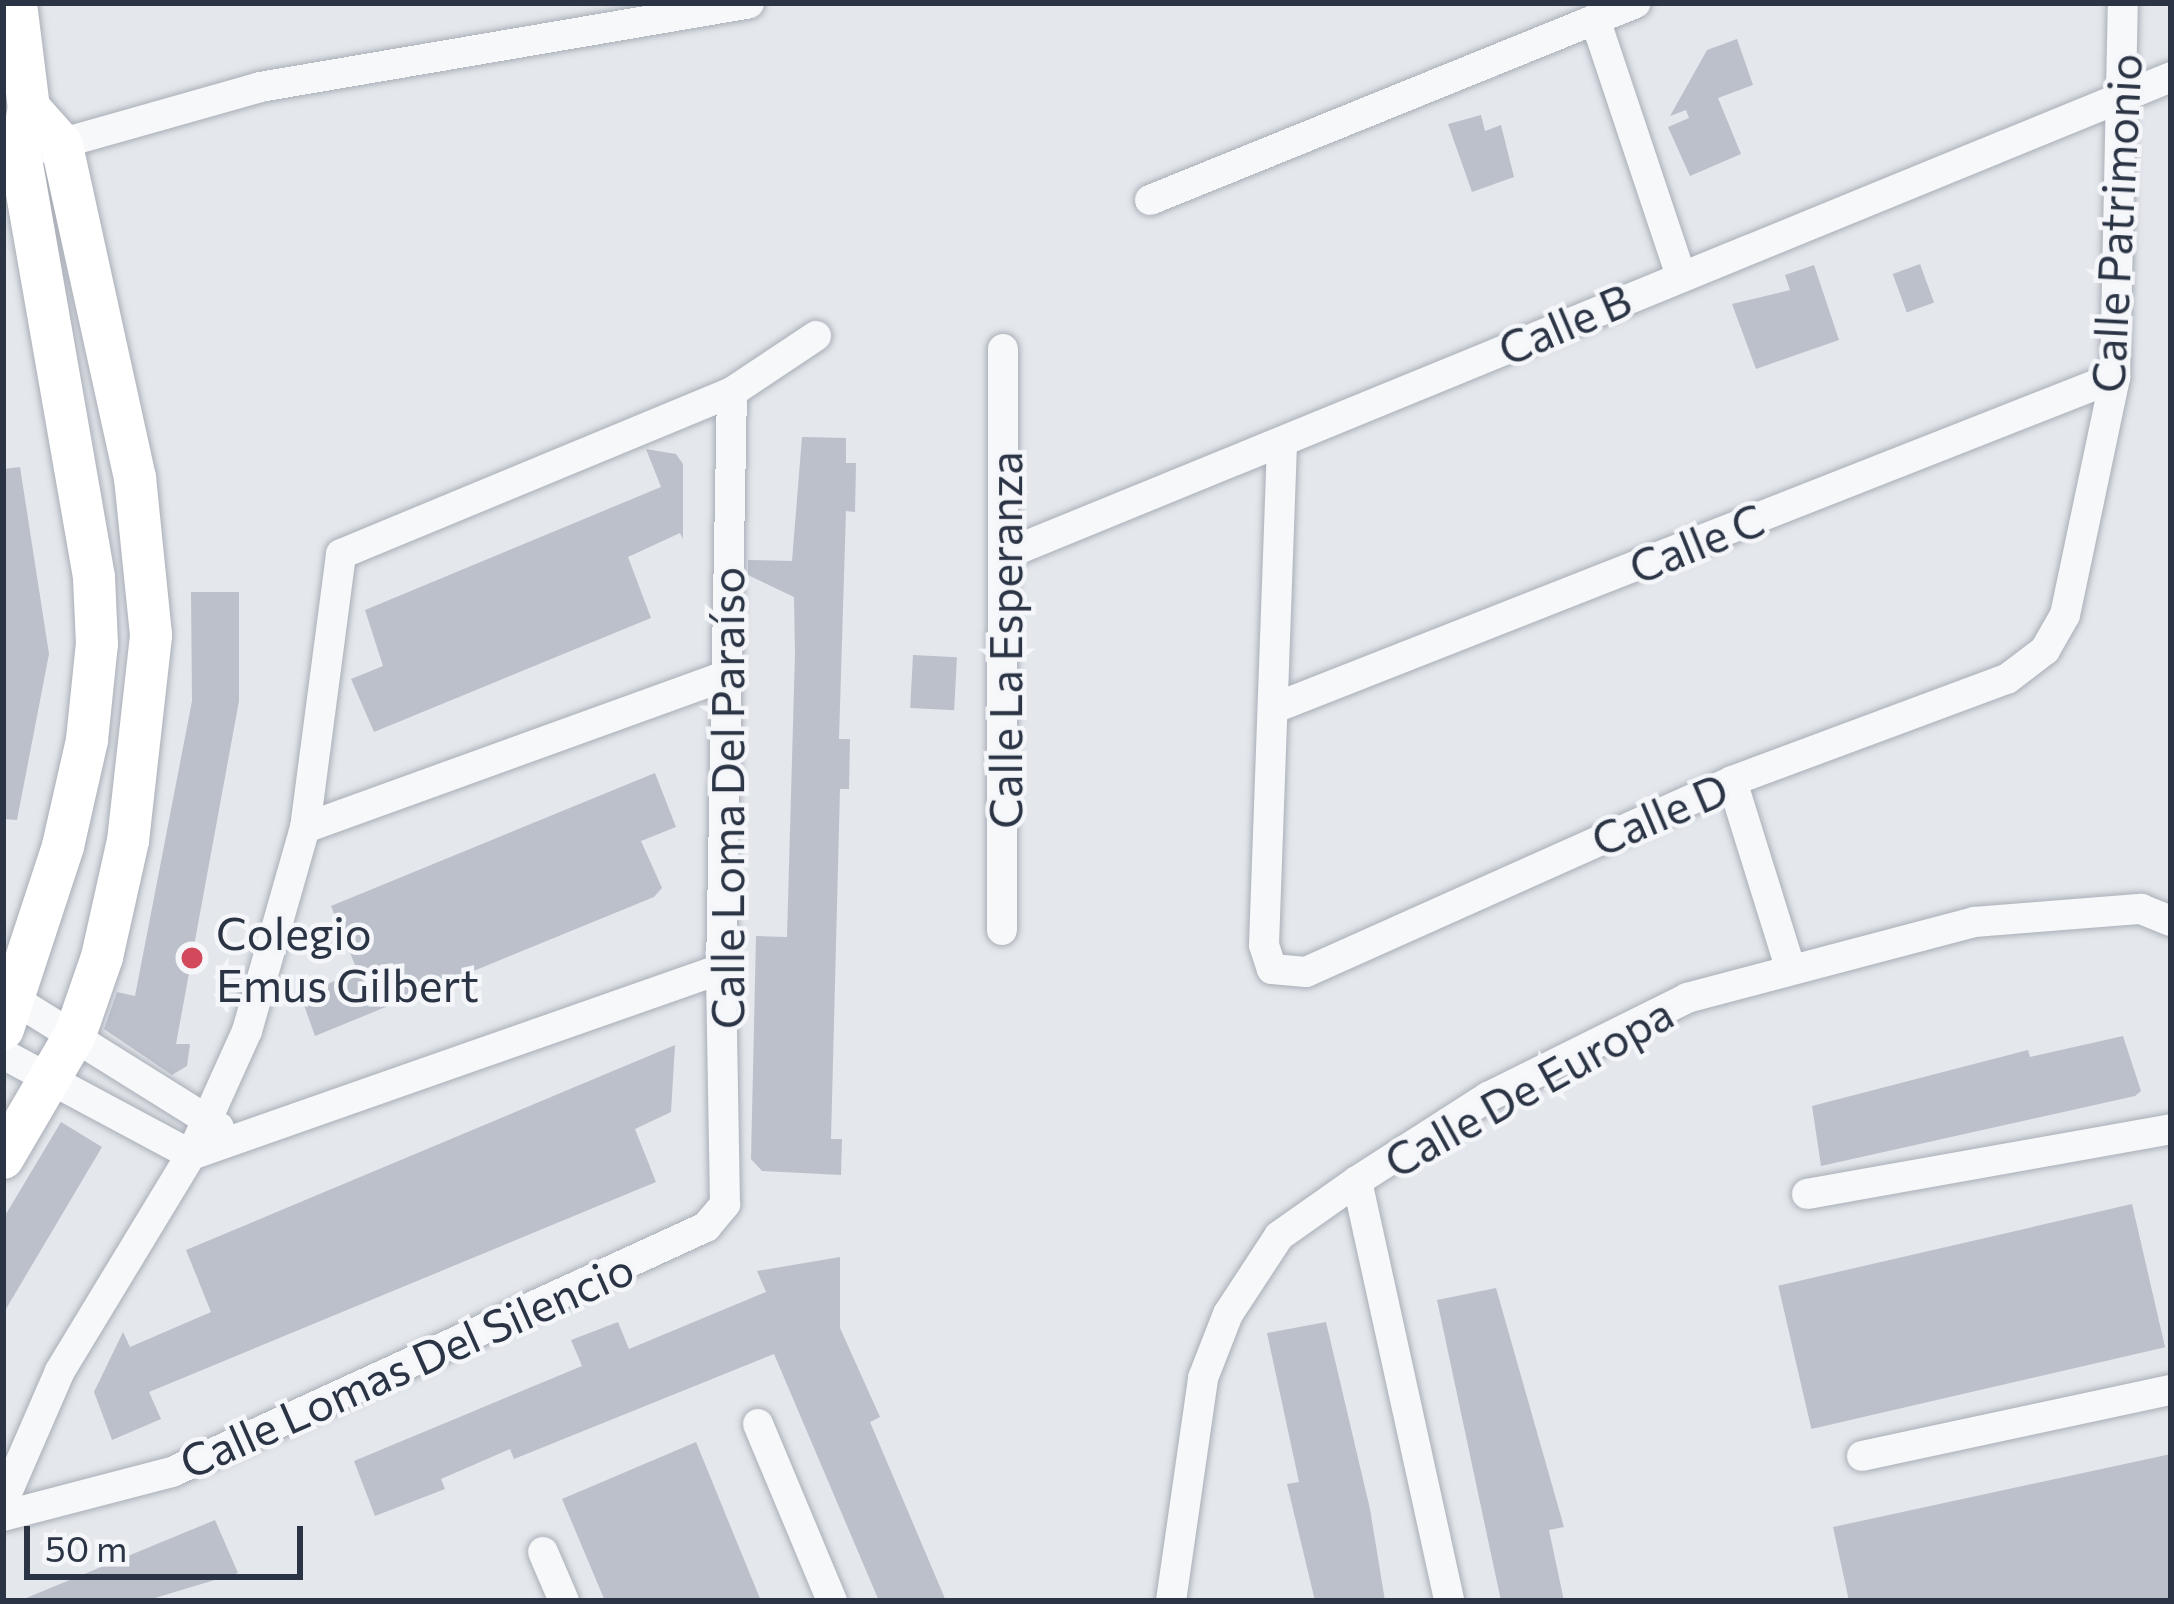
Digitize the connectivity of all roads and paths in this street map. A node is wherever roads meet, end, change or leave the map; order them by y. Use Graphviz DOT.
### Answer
graph roads {
  1 [pos="16,3"];
  2 [pos="749,3"];
  3 [pos="1636,3"];
  4 [pos="2123,3"];
  5 [pos="1595,19"];
  6 [pos="2171,77"];
  7 [pos="2126,94"];
  8 [pos="29,107"];
  9 [pos="62,145"];
  10 [pos="20,154"];
  11 [pos="1150,200"];
  12 [pos="1680,273"];
  13 [pos="816,336"];
  14 [pos="1003,349"];
  15 [pos="2115,376"];
  16 [pos="732,392"];
  17 [pos="1282,444"];
  18 [pos="1004,555"];
  19 [pos="2045,650"];
  20 [pos="724,676"];
  21 [pos="1277,707"];
  22 [pos="1732,781"];
  23 [pos="305,828"];
  24 [pos="2171,921"];
  25 [pos="1002,930"];
  26 [pos="1790,967"];
  27 [pos="721,969"];
  28 [pos="8,1010"];
  29 [pos="75,1035"];
  30 [pos="3,1054"];
  31 [pos="50,1082"];
  32 [pos="208,1115"];
  33 [pos="2171,1129"];
  34 [pos="235,1145"];
  35 [pos="191,1155"];
  36 [pos="3,1158"];
  37 [pos="1357,1180"];
  38 [pos="1807,1194"];
  39 [pos="725,1204"];
  40 [pos="2171,1390"];
  41 [pos="758,1424"];
  42 [pos="1862,1456"];
  43 [pos="3,1502"];
  44 [pos="3,1516"];
  45 [pos="543,1552"];
  46 [pos="564,1601"];
  47 [pos="832,1601"];
  48 [pos="1171,1601"];
  49 [pos="1449,1601"];
  1 -- 8 [label="street"];
  2 -- 9 [label="street"];
  3 -- 5 [label="street"];
  4 -- 7 [label="street, Calle Patrimonio"];
  5 -- 11 [label="street"];
  5 -- 12 [label="street"];
  6 -- 7 [label="street, Calle B"];
  7 -- 12 [label="street, Calle B"];
  7 -- 15 [label="street, Calle Patrimonio"];
  8 -- 9 [label="street"];
  8 -- 10 [label="street"];
  9 -- 10 [label="street"];
  9 -- 29 [label="street"];
  10 -- 28 [label="street"];
  12 -- 17 [label="street, Calle B"];
  13 -- 16 [label="street"];
  14 -- 18 [label="street, Calle La Esperanza"];
  15 -- 19 [label="street, Calle Patrimonio"];
  15 -- 21 [label="street, Calle C"];
  16 -- 20 [label="street, Calle Loma Del Paraíso"];
  16 -- 23 [label="street"];
  17 -- 18 [label="street, Calle B"];
  17 -- 21 [label="street"];
  18 -- 25 [label="street, Calle La Esperanza"];
  19 -- 22 [label="street, Calle D"];
  20 -- 23 [label="street"];
  20 -- 27 [label="street, Calle Loma Del Paraíso"];
  21 -- 22 [label="street, Calle D"];
  22 -- 26 [label="street"];
  23 -- 32 [label="street"];
  24 -- 26 [label="street, Calle De Europa"];
  26 -- 37 [label="street, Calle De Europa"];
  27 -- 34 [label="street"];
  27 -- 39 [label="street, Calle Loma Del Paraíso"];
  28 -- 29 [label="street"];
  29 -- 31 [label="street"];
  29 -- 32 [label="street"];
  30 -- 31 [label="street"];
  31 -- 35 [label="street"];
  31 -- 36 [label="street"];
  32 -- 34 [label="street"];
  32 -- 35 [label="street"];
  33 -- 38 [label="street"];
  34 -- 35 [label="street"];
  35 -- 43 [label="street"];
  37 -- 48 [label="street, Calle De Europa"];
  37 -- 49 [label="street"];
  39 -- 44 [label="street, Calle Lomas Del Silencio"];
  40 -- 42 [label="street"];
  41 -- 47 [label="street"];
  45 -- 46 [label="street"];
}
